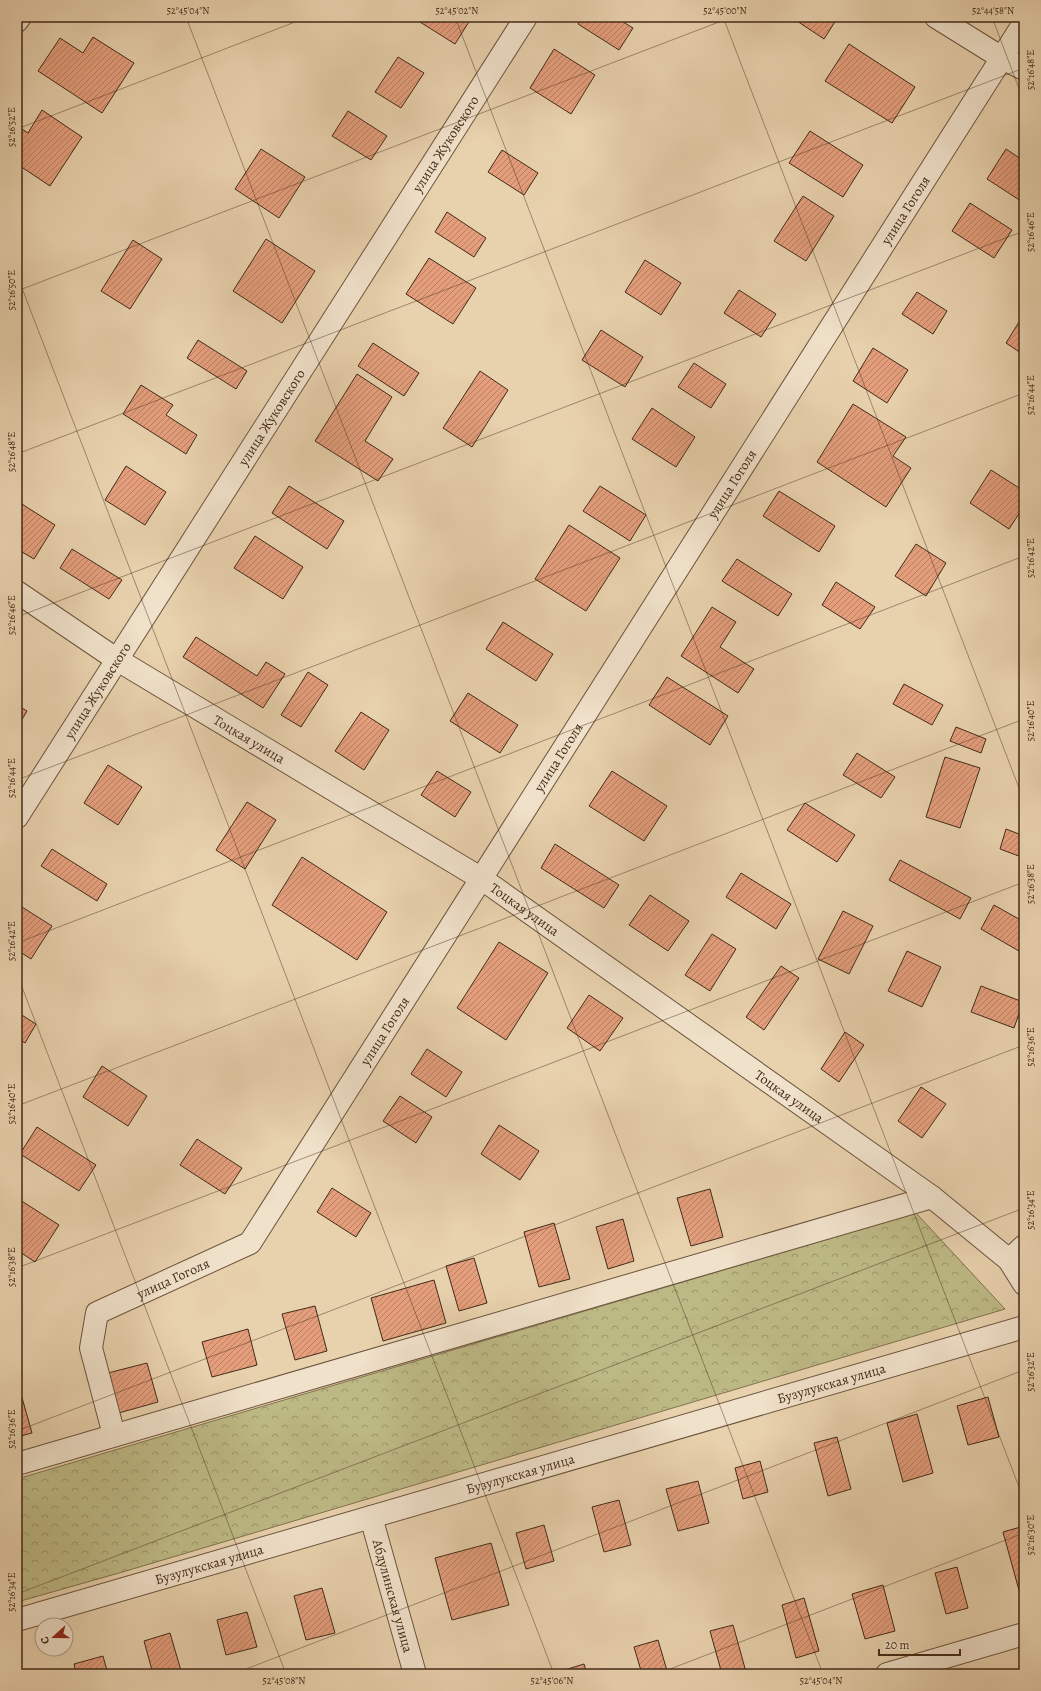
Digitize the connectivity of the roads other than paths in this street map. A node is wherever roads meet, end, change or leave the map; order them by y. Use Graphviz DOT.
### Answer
graph roads {
  1 [pos="20,17"];
  2 [pos="526,17"];
  3 [pos="936,17"];
  4 [pos="17,21"];
  5 [pos="1024,23"];
  6 [pos="1002,58"];
  7 [pos="1024,69"];
  8 [pos="17,592"];
  9 [pos="116,659"];
  10 [pos="17,817"];
  11 [pos="482,879"];
  12 [pos="932,1196"];
  13 [pos="1017,1253"];
  14 [pos="1024,1284"];
  15 [pos="1024,1327"];
  16 [pos="114,1435"];
  17 [pos="17,1464"];
  18 [pos="371,1517"];
  19 [pos="17,1620"];
  20 [pos="1024,1634"];
  21 [pos="415,1674"];
  22 [pos="887,1674"];
  1 -- 4 [label="street"];
  2 -- 9 [label="street, улица Жуковского"];
  3 -- 6 [label="street"];
  5 -- 6 [label="street, улица Гоголя"];
  6 -- 7 [label="street"];
  6 -- 11 [label="street, улица Гоголя"];
  8 -- 9 [label="street, Тоцкая улица"];
  9 -- 10 [label="street, улица Жуковского"];
  9 -- 11 [label="street, Тоцкая улица"];
  11 -- 12 [label="street, Тоцкая улица"];
  11 -- 16 [label="street, улица Гоголя"];
  12 -- 13 [label="street, Тоцкая улица"];
  12 -- 16 [label="street"];
  13 -- 14 [label="street, Тоцкая улица"];
  15 -- 18 [label="street, Бузулукская улица"];
  16 -- 17 [label="street"];
  18 -- 19 [label="street, Бузулукская улица"];
  18 -- 21 [label="street, Абдулинская улица"];
  20 -- 22 [label="street"];
}
